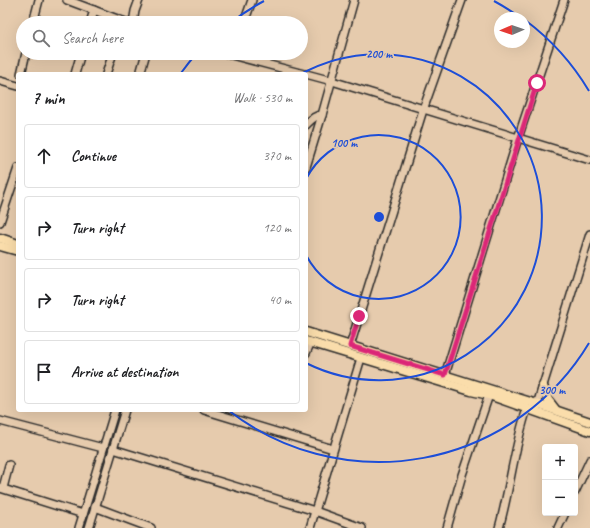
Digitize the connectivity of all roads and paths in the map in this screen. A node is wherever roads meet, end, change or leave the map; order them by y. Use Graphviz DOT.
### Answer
graph roads {
  1 [pos="39,0"];
  2 [pos="67,0"];
  3 [pos="139,0"];
  4 [pos="252,0"];
  5 [pos="354,0"];
  6 [pos="462,0"];
  7 [pos="564,0"];
  8 [pos="94,10"];
  9 [pos="35,16"];
  10 [pos="92,16"];
  11 [pos="109,16"];
  12 [pos="135,16"];
  13 [pos="246,16"];
  14 [pos="24,60"];
  15 [pos="79,60"];
  16 [pos="110,60"];
  17 [pos="144,60"];
  18 [pos="255,60"];
  19 [pos="21,72"];
  20 [pos="76,72"];
  21 [pos="107,72"];
  22 [pos="141,72"];
  23 [pos="298,72"];
  24 [pos="308,75"];
  25 [pos="0,81"];
  26 [pos="332,81"];
  27 [pos="16,85"];
  28 [pos="423,110"];
  29 [pos="322,115"];
  30 [pos="308,123"];
  31 [pos="518,138"];
  32 [pos="308,160"];
  33 [pos="590,160"];
  34 [pos="16,174"];
  35 [pos="0,222"];
  36 [pos="590,234"];
  37 [pos="0,238"];
  38 [pos="16,243"];
  39 [pos="0,246"];
  40 [pos="16,250"];
  41 [pos="308,333"];
  42 [pos="308,342"];
  43 [pos="350,346"];
  44 [pos="361,358"];
  45 [pos="445,375"];
  46 [pos="543,386"];
  47 [pos="489,395"];
  48 [pos="533,408"];
  49 [pos="557,411"];
  50 [pos="114,412"];
  51 [pos="124,412"];
  52 [pos="211,412"];
  53 [pos="0,421"];
  54 [pos="590,422"];
  55 [pos="590,431"];
  56 [pos="103,448"];
  57 [pos="113,449"];
  58 [pos="333,449"];
  59 [pos="590,460"];
  60 [pos="9,465"];
  61 [pos="578,486"];
  62 [pos="1,488"];
  63 [pos="95,507"];
  64 [pos="315,511"];
  65 [pos="83,514"];
  66 [pos="564,516"];
  67 [pos="79,528"];
  68 [pos="89,528"];
  69 [pos="151,528"];
  70 [pos="310,528"];
  71 [pos="362,528"];
  72 [pos="447,528"];
  73 [pos="498,528"];
  74 [pos="558,528"];
  1 -- 9 [label="street"];
  2 -- 8 [label="street"];
  3 -- 12 [label="street"];
  4 -- 13 [label="street"];
  5 -- 26 [label="street"];
  6 -- 28 [label="street"];
  7 -- 31 [label="street"];
  8 -- 10 [label="street"];
  8 -- 11 [label="street"];
  14 -- 19 [label="street"];
  15 -- 20 [label="street"];
  16 -- 21 [label="street"];
  17 -- 22 [label="street"];
  18 -- 23 [label="street"];
  24 -- 26 [label="street"];
  25 -- 27 [label="street"];
  26 -- 28 [label="street"];
  26 -- 29 [label="street"];
  28 -- 31 [label="street"];
  28 -- 43 [label="street"];
  29 -- 30 [label="street"];
  29 -- 32 [label="street"];
  31 -- 33 [label="street"];
  31 -- 45 [label="street"];
  34 -- 35 [label="street"];
  36 -- 46 [label="street"];
  37 -- 38 [label="main road"];
  39 -- 40 [label="main road"];
  41 -- 43 [label="main road"];
  42 -- 44 [label="main road"];
  43 -- 45 [label="main road"];
  44 -- 47 [label="main road"];
  44 -- 58 [label="street"];
  45 -- 48 [label="main road"];
  46 -- 48 [label="street"];
  46 -- 49 [label="main road"];
  47 -- 48 [label="main road"];
  47 -- 72 [label="street"];
  48 -- 49 [label="main road"];
  48 -- 55 [label="main road"];
  48 -- 73 [label="street"];
  49 -- 54 [label="main road"];
  50 -- 56 [label="street"];
  51 -- 57 [label="street"];
  52 -- 58 [label="street"];
  53 -- 56 [label="street"];
  56 -- 65 [label="street"];
  57 -- 63 [label="street"];
  57 -- 64 [label="street"];
  58 -- 64 [label="street"];
  59 -- 61 [label="street"];
  60 -- 62 [label="street"];
  62 -- 65 [label="street"];
  63 -- 68 [label="street"];
  63 -- 69 [label="street"];
  64 -- 70 [label="street"];
  64 -- 71 [label="street"];
  65 -- 67 [label="street"];
  66 -- 74 [label="street"];
}
